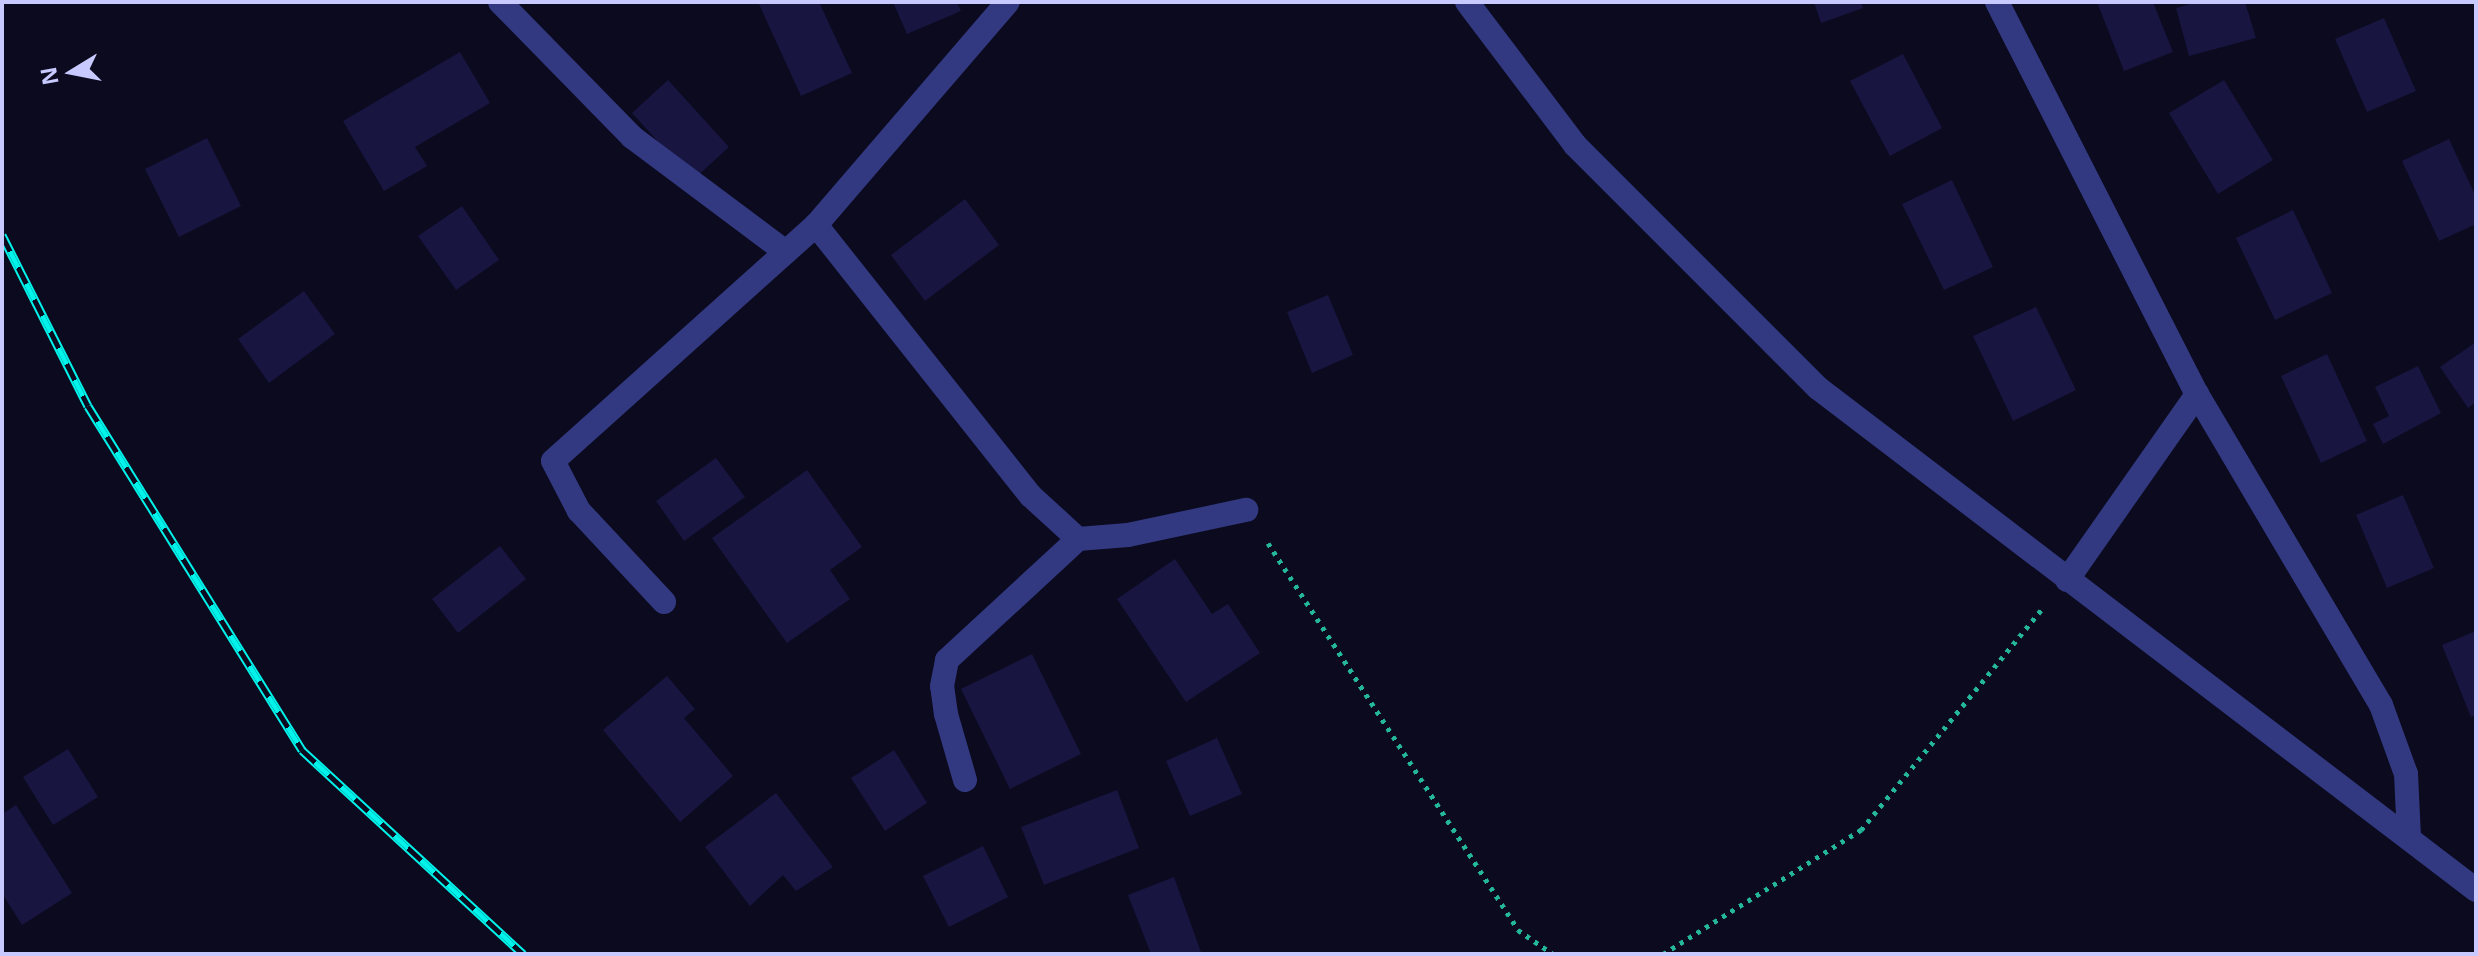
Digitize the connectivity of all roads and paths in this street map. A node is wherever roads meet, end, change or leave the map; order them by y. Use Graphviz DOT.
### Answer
graph roads {
  1 [pos="500,2"];
  2 [pos="1008,2"];
  3 [pos="1467,2"];
  4 [pos="1997,2"];
  5 [pos="816,225"];
  6 [pos="786,252"];
  7 [pos="2197,394"];
  8 [pos="1246,510"];
  9 [pos="1078,539"];
  10 [pos="2067,580"];
  11 [pos="664,602"];
  12 [pos="965,780"];
  13 [pos="2409,838"];
  14 [pos="2476,890"];
  15 [pos="1553,954"];
  16 [pos="1663,954"];
  1 -- 6 [label="street"];
  2 -- 5 [label="street"];
  3 -- 10 [label="street"];
  4 -- 7 [label="street"];
  5 -- 6 [label="street"];
  5 -- 9 [label="street"];
  6 -- 11 [label="street"];
  7 -- 10 [label="street"];
  7 -- 13 [label="street"];
  8 -- 9 [label="street"];
  8 -- 15 [label="path"];
  9 -- 12 [label="street"];
  10 -- 13 [label="street"];
  10 -- 16 [label="path"];
  13 -- 14 [label="street"];
}
